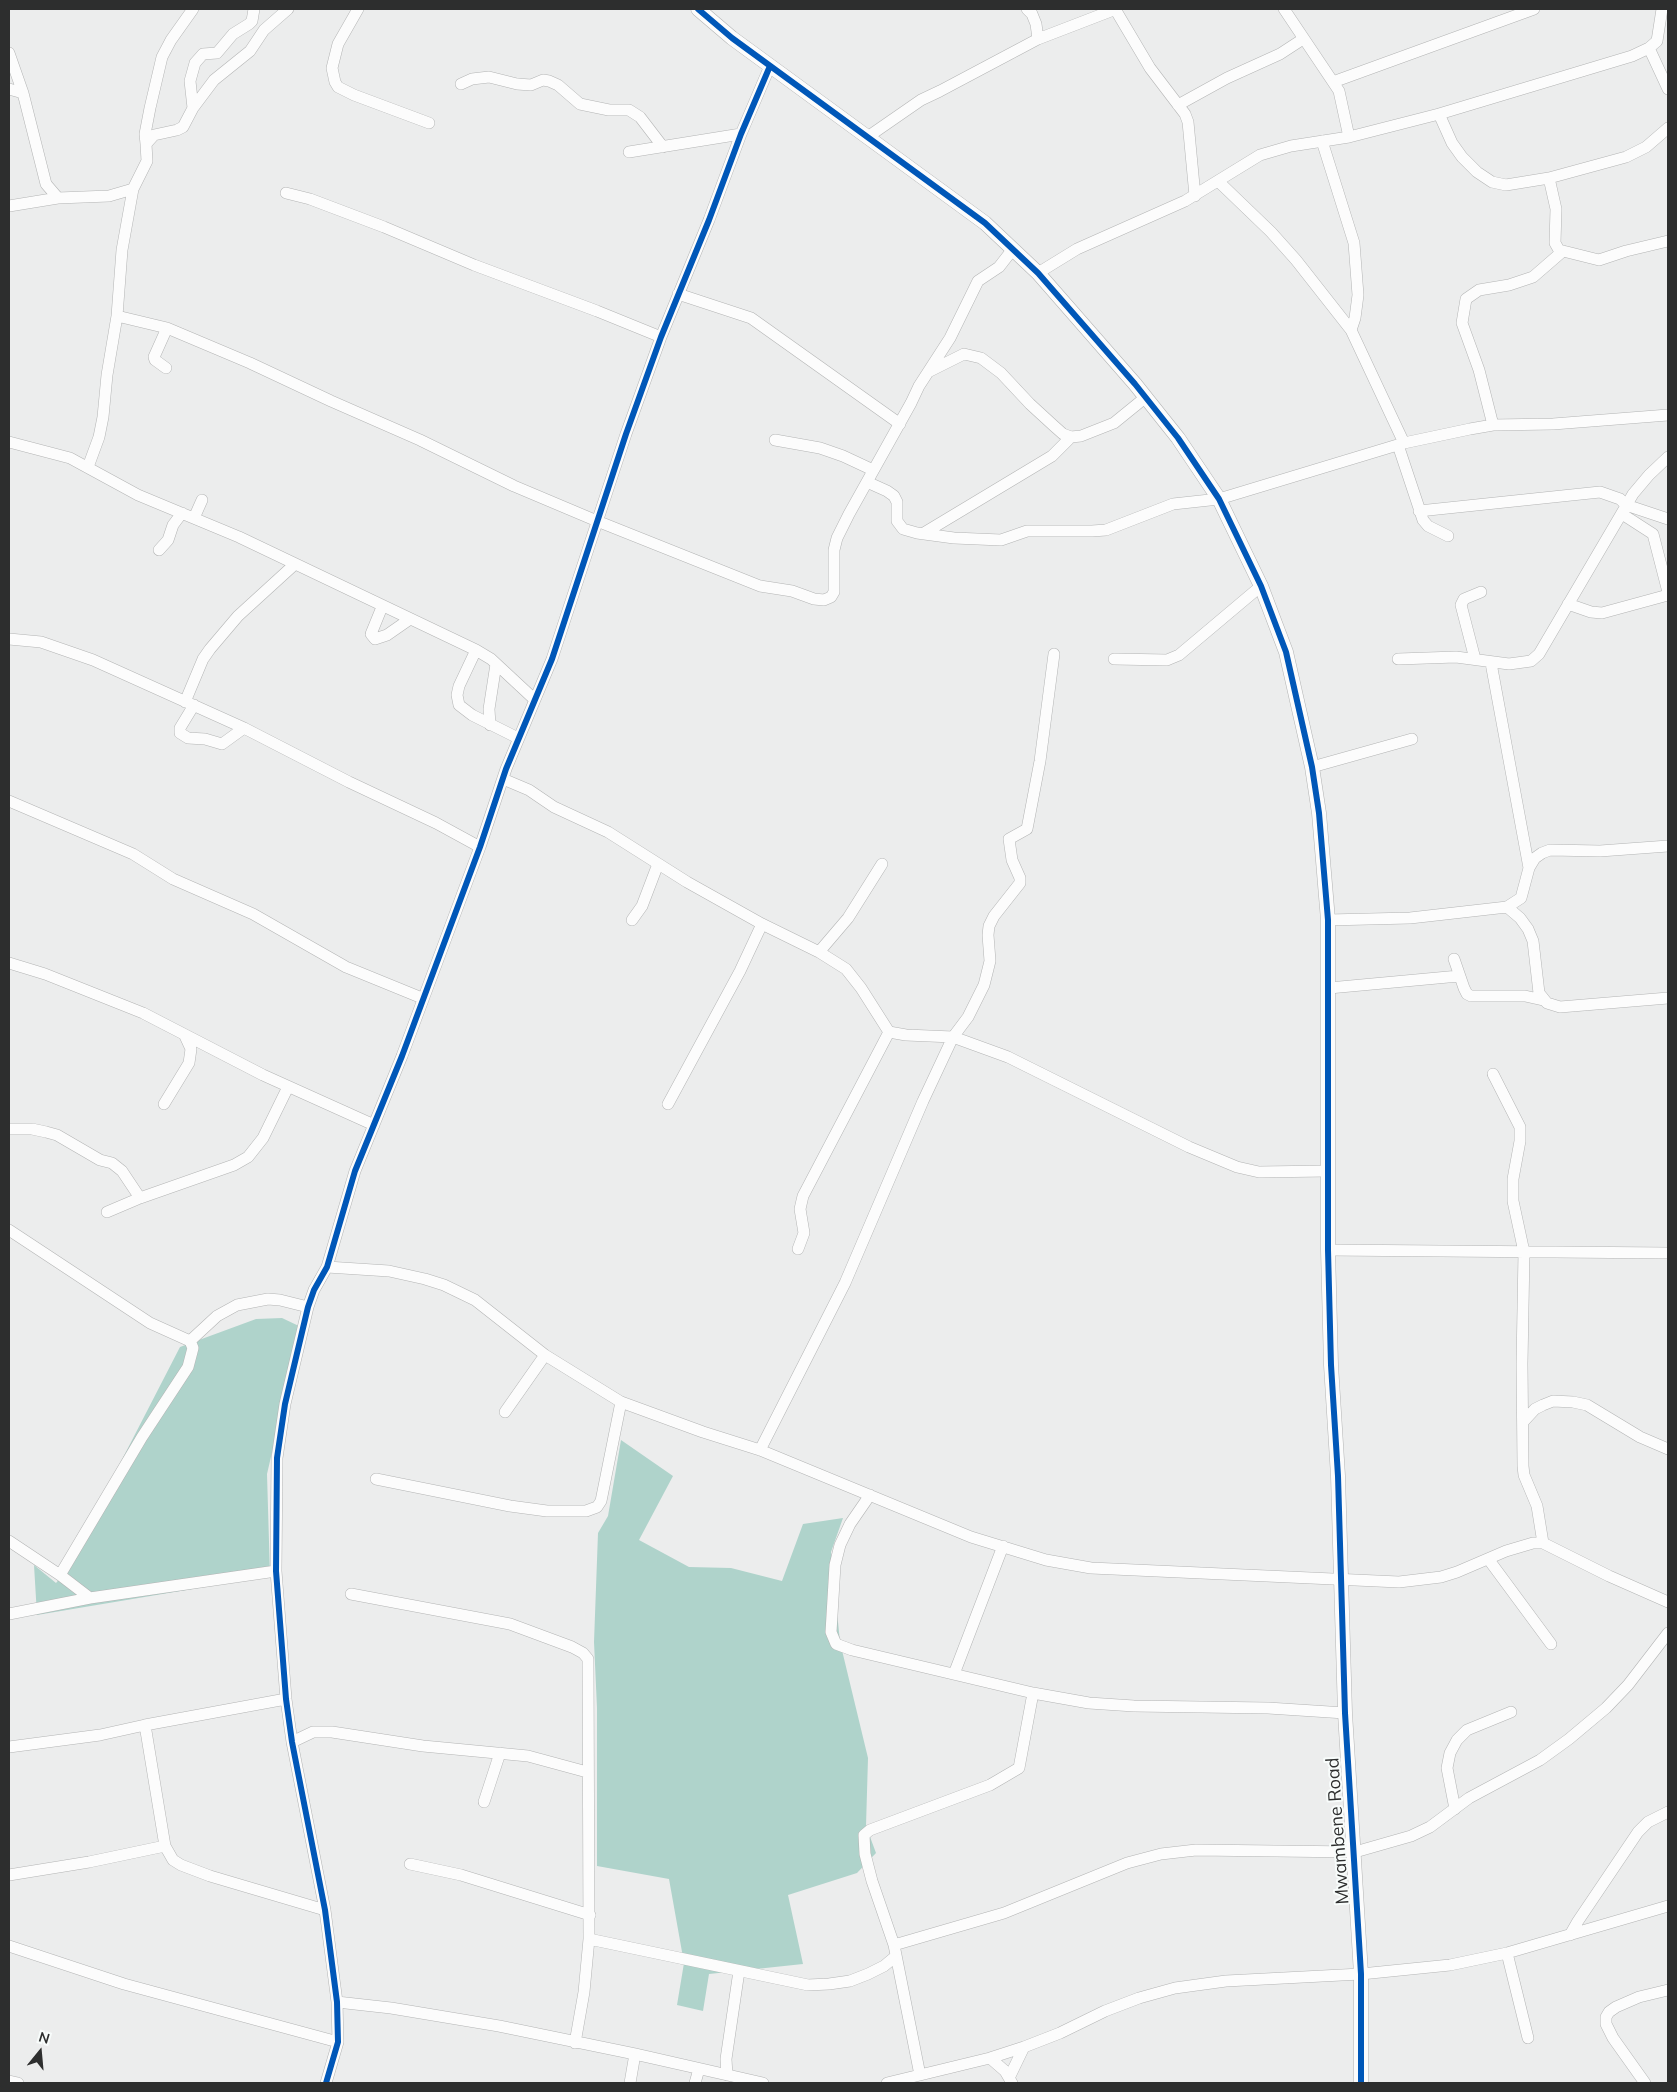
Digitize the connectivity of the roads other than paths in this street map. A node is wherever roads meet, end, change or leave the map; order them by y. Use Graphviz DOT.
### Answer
graph roads {
  1 [pos="194,9"];
  2 [pos="254,9"];
  3 [pos="288,9"];
  4 [pos="358,9"];
  5 [pos="698,9"];
  6 [pos="1027,9"];
  7 [pos="1116,9"];
  8 [pos="1284,9"];
  9 [pos="1534,9"];
  10 [pos="1662,9"];
  11 [pos="1038,38"];
  12 [pos="1303,39"];
  13 [pos="1649,48"];
  14 [pos="9,54"];
  15 [pos="770,66"];
  16 [pos="1334,82"];
  17 [pos="461,84"];
  18 [pos="9,89"];
  19 [pos="1668,89"];
  20 [pos="24,93"];
  21 [pos="1178,105"];
  22 [pos="193,108"];
  23 [pos="1439,114"];
  24 [pos="429,123"];
  25 [pos="1668,128"];
  26 [pos="741,134"];
  27 [pos="869,136"];
  28 [pos="1350,137"];
  29 [pos="1322,141"];
  30 [pos="146,144"];
  31 [pos="663,147"];
  32 [pos="629,152"];
  33 [pos="1549,178"];
  34 [pos="1219,182"];
  35 [pos="133,189"];
  36 [pos="286,193"];
  37 [pos="1195,196"];
  38 [pos="58,198"];
  39 [pos="9,206"];
  40 [pos="1668,241"];
  41 [pos="1013,249"];
  42 [pos="1563,251"];
  43 [pos="1038,273"];
  44 [pos="678,294"];
  45 [pos="117,316"];
  46 [pos="167,328"];
  47 [pos="1351,330"];
  48 [pos="661,337"];
  49 [pos="166,368"];
  50 [pos="928,372"];
  51 [pos="1146,397"];
  52 [pos="1668,415"];
  53 [pos="900,424"];
  54 [pos="1494,426"];
  55 [pos="1071,437"];
  56 [pos="775,440"];
  57 [pos="9,442"];
  58 [pos="1401,444"];
  59 [pos="1668,457"];
  60 [pos="88,467"];
  61 [pos="873,470"];
  62 [pos="867,482"];
  63 [pos="1219,499"];
  64 [pos="202,500"];
  65 [pos="1624,510"];
  66 [pos="1419,511"];
  67 [pos="182,513"];
  68 [pos="194,518"];
  69 [pos="1668,519"];
  70 [pos="598,521"];
  71 [pos="924,533"];
  72 [pos="1448,536"];
  73 [pos="159,550"];
  74 [pos="295,564"];
  75 [pos="1260,586"];
  76 [pos="1481,592"];
  77 [pos="1668,594"];
  78 [pos="1568,604"];
  79 [pos="382,606"];
  80 [pos="410,619"];
  81 [pos="9,640"];
  82 [pos="476,650"];
  83 [pos="1054,654"];
  84 [pos="1114,659"];
  85 [pos="1398,659"];
  86 [pos="1475,659"];
  87 [pos="1491,663"];
  88 [pos="496,664"];
  89 [pos="534,699"];
  90 [pos="190,704"];
  91 [pos="490,725"];
  92 [pos="244,728"];
  93 [pos="518,738"];
  94 [pos="1412,738"];
  95 [pos="1312,767"];
  96 [pos="502,779"];
  97 [pos="9,801"];
  98 [pos="1668,846"];
  99 [pos="480,847"];
  100 [pos="658,864"];
  101 [pos="882,864"];
  102 [pos="1529,868"];
  103 [pos="1507,907"];
  104 [pos="632,920"];
  105 [pos="1328,920"];
  106 [pos="762,924"];
  107 [pos="819,952"];
  108 [pos="1454,958"];
  109 [pos="9,963"];
  110 [pos="1459,976"];
  111 [pos="1329,988"];
  112 [pos="422,998"];
  113 [pos="1668,998"];
  114 [pos="1543,1000"];
  115 [pos="889,1032"];
  116 [pos="185,1036"];
  117 [pos="954,1037"];
  118 [pos="210,1049"];
  119 [pos="189,1063"];
  120 [pos="1493,1074"];
  121 [pos="288,1087"];
  122 [pos="164,1104"];
  123 [pos="668,1104"];
  124 [pos="374,1126"];
  125 [pos="9,1128"];
  126 [pos="1327,1171"];
  127 [pos="140,1198"];
  128 [pos="107,1212"];
  129 [pos="9,1230"];
  130 [pos="798,1249"];
  131 [pos="1328,1250"];
  132 [pos="1524,1252"];
  133 [pos="1668,1253"];
  134 [pos="327,1267"];
  135 [pos="308,1307"];
  136 [pos="190,1341"];
  137 [pos="544,1356"];
  138 [pos="620,1402"];
  139 [pos="505,1412"];
  140 [pos="1523,1422"];
  141 [pos="1668,1449"];
  142 [pos="760,1450"];
  143 [pos="376,1479"];
  144 [pos="870,1495"];
  145 [pos="9,1541"];
  146 [pos="1544,1543"];
  147 [pos="1003,1546"];
  148 [pos="1488,1560"];
  149 [pos="276,1572"];
  150 [pos="60,1575"];
  151 [pos="1341,1578"];
  152 [pos="351,1594"];
  153 [pos="90,1598"];
  154 [pos="1668,1602"];
  155 [pos="9,1614"];
  156 [pos="1668,1633"];
  157 [pos="1551,1644"];
  158 [pos="954,1674"];
  159 [pos="1033,1693"];
  160 [pos="286,1699"];
  161 [pos="1512,1712"];
  162 [pos="1345,1713"];
  163 [pos="145,1725"];
  164 [pos="292,1742"];
  165 [pos="9,1747"];
  166 [pos="500,1754"];
  167 [pos="587,1772"];
  168 [pos="484,1802"];
  169 [pos="1455,1809"];
  170 [pos="1668,1812"];
  171 [pos="165,1846"];
  172 [pos="1355,1852"];
  173 [pos="410,1864"];
  174 [pos="9,1875"];
  175 [pos="1668,1906"];
  176 [pos="324,1910"];
  177 [pos="590,1915"];
  178 [pos="1570,1935"];
  179 [pos="590,1939"];
  180 [pos="9,1946"];
  181 [pos="895,1950"];
  182 [pos="1506,1953"];
  183 [pos="739,1972"];
  184 [pos="1361,1974"];
  185 [pos="1668,1990"];
  186 [pos="337,2002"];
  187 [pos="1528,2038"];
  188 [pos="338,2042"];
  189 [pos="575,2043"];
  190 [pos="1024,2047"];
  191 [pos="635,2054"];
  192 [pos="990,2058"];
  193 [pos="699,2069"];
  194 [pos="727,2075"];
  195 [pos="920,2075"];
  196 [pos="1011,2080"];
  197 [pos="9,2081"];
  198 [pos="18,2083"];
  199 [pos="326,2083"];
  200 [pos="630,2083"];
  201 [pos="695,2083"];
  202 [pos="763,2083"];
  203 [pos="887,2083"];
  204 [pos="1361,2083"];
  205 [pos="1645,2083"];
  1 -- 30 [label="street"];
  2 -- 22 [label="street"];
  3 -- 22 [label="street"];
  4 -- 24 [label="street"];
  5 -- 15 [label="street, Mwambene Road"];
  6 -- 11 [label="street"];
  7 -- 11 [label="street"];
  7 -- 21 [label="street"];
  8 -- 12 [label="street"];
  9 -- 16 [label="street"];
  10 -- 13 [label="street"];
  11 -- 27 [label="street"];
  12 -- 16 [label="street"];
  12 -- 21 [label="street"];
  13 -- 19 [label="street"];
  13 -- 23 [label="street"];
  14 -- 20 [label="street"];
  15 -- 26 [label="street"];
  15 -- 27 [label="street, Mwambene Road"];
  16 -- 28 [label="street"];
  17 -- 31 [label="street"];
  18 -- 20 [label="street"];
  20 -- 38 [label="street"];
  21 -- 37 [label="street"];
  22 -- 30 [label="street"];
  23 -- 28 [label="street"];
  23 -- 33 [label="street"];
  25 -- 33 [label="street"];
  26 -- 31 [label="street"];
  26 -- 44 [label="street"];
  27 -- 41 [label="street, Mwambene Road"];
  28 -- 29 [label="street"];
  29 -- 34 [label="street"];
  29 -- 47 [label="street"];
  30 -- 35 [label="street"];
  31 -- 32 [label="street"];
  33 -- 42 [label="street"];
  34 -- 37 [label="street"];
  34 -- 47 [label="street"];
  35 -- 38 [label="street"];
  35 -- 45 [label="street"];
  36 -- 48 [label="street"];
  37 -- 43 [label="street"];
  38 -- 39 [label="street"];
  40 -- 42 [label="street"];
  41 -- 43 [label="street, Mwambene Road"];
  41 -- 50 [label="street"];
  42 -- 54 [label="street"];
  43 -- 51 [label="street, Mwambene Road"];
  44 -- 48 [label="street"];
  44 -- 53 [label="street"];
  45 -- 46 [label="street"];
  45 -- 60 [label="street"];
  46 -- 49 [label="street"];
  46 -- 70 [label="street"];
  47 -- 58 [label="street"];
  48 -- 70 [label="street"];
  50 -- 53 [label="street"];
  50 -- 55 [label="street"];
  51 -- 55 [label="street"];
  51 -- 63 [label="street, Mwambene Road"];
  52 -- 54 [label="street"];
  53 -- 61 [label="street"];
  54 -- 58 [label="street"];
  55 -- 71 [label="street"];
  56 -- 61 [label="street"];
  57 -- 60 [label="street"];
  58 -- 63 [label="street"];
  58 -- 66 [label="street"];
  59 -- 65 [label="street"];
  60 -- 67 [label="street"];
  61 -- 62 [label="street"];
  62 -- 70 [label="street"];
  62 -- 71 [label="street"];
  63 -- 71 [label="street"];
  63 -- 75 [label="street, Mwambene Road"];
  64 -- 68 [label="street"];
  65 -- 66 [label="street"];
  65 -- 69 [label="street"];
  65 -- 77 [label="street"];
  65 -- 78 [label="street"];
  66 -- 72 [label="street"];
  67 -- 68 [label="street"];
  67 -- 73 [label="street"];
  68 -- 74 [label="street"];
  70 -- 89 [label="street"];
  74 -- 79 [label="street"];
  74 -- 90 [label="street"];
  75 -- 84 [label="street"];
  75 -- 95 [label="street, Mwambene Road"];
  76 -- 86 [label="street"];
  77 -- 78 [label="street"];
  78 -- 87 [label="street"];
  79 -- 80 [label="street"];
  79 -- 80 [label="street"];
  80 -- 82 [label="street"];
  81 -- 90 [label="street"];
  82 -- 88 [label="street"];
  82 -- 91 [label="street"];
  83 -- 117 [label="street"];
  85 -- 86 [label="street"];
  86 -- 87 [label="street"];
  87 -- 102 [label="street"];
  88 -- 89 [label="street"];
  88 -- 91 [label="street"];
  89 -- 93 [label="street"];
  90 -- 92 [label="street"];
  90 -- 92 [label="street"];
  91 -- 93 [label="street"];
  92 -- 99 [label="street"];
  93 -- 96 [label="street"];
  94 -- 95 [label="street"];
  95 -- 105 [label="street, Mwambene Road"];
  96 -- 99 [label="street"];
  96 -- 100 [label="street"];
  97 -- 112 [label="street"];
  98 -- 102 [label="street"];
  99 -- 112 [label="street"];
  100 -- 104 [label="street"];
  100 -- 106 [label="street"];
  101 -- 107 [label="street"];
  102 -- 103 [label="street"];
  103 -- 105 [label="street"];
  103 -- 114 [label="street"];
  105 -- 111 [label="street, Mwambene Road"];
  106 -- 107 [label="street"];
  106 -- 123 [label="street"];
  107 -- 115 [label="street"];
  108 -- 110 [label="street"];
  109 -- 116 [label="street"];
  110 -- 111 [label="street"];
  110 -- 114 [label="street"];
  111 -- 126 [label="street, Mwambene Road"];
  112 -- 124 [label="street"];
  113 -- 114 [label="street"];
  115 -- 117 [label="street"];
  115 -- 130 [label="street"];
  116 -- 118 [label="street"];
  116 -- 119 [label="street"];
  117 -- 126 [label="street"];
  117 -- 142 [label="street"];
  118 -- 119 [label="street"];
  118 -- 121 [label="street"];
  119 -- 122 [label="street"];
  120 -- 132 [label="street"];
  121 -- 124 [label="street"];
  121 -- 127 [label="street"];
  124 -- 134 [label="street"];
  125 -- 127 [label="street"];
  126 -- 131 [label="street, Mwambene Road"];
  127 -- 128 [label="street"];
  129 -- 136 [label="street"];
  131 -- 132 [label="street"];
  131 -- 151 [label="street, Mwambene Road"];
  132 -- 133 [label="street"];
  132 -- 140 [label="street"];
  134 -- 135 [label="street"];
  134 -- 137 [label="street"];
  135 -- 136 [label="street"];
  135 -- 149 [label="street"];
  136 -- 150 [label="street"];
  137 -- 138 [label="street"];
  137 -- 139 [label="street"];
  138 -- 142 [label="street"];
  138 -- 143 [label="street"];
  140 -- 141 [label="street"];
  140 -- 146 [label="street"];
  142 -- 144 [label="street"];
  144 -- 147 [label="street"];
  144 -- 158 [label="street"];
  145 -- 150 [label="street"];
  146 -- 148 [label="street"];
  146 -- 154 [label="street"];
  147 -- 151 [label="street"];
  147 -- 158 [label="street"];
  148 -- 151 [label="street"];
  148 -- 157 [label="street"];
  149 -- 153 [label="street"];
  149 -- 160 [label="street"];
  150 -- 153 [label="street"];
  151 -- 162 [label="street, Mwambene Road"];
  152 -- 167 [label="street"];
  153 -- 155 [label="street"];
  156 -- 169 [label="street"];
  158 -- 159 [label="street"];
  159 -- 162 [label="street"];
  159 -- 181 [label="street"];
  160 -- 163 [label="street"];
  160 -- 164 [label="street"];
  161 -- 169 [label="street"];
  162 -- 172 [label="street, Mwambene Road"];
  163 -- 165 [label="street"];
  163 -- 171 [label="street"];
  164 -- 166 [label="street"];
  164 -- 176 [label="street"];
  166 -- 167 [label="street"];
  166 -- 168 [label="street"];
  167 -- 177 [label="street"];
  169 -- 172 [label="street"];
  170 -- 178 [label="street"];
  171 -- 174 [label="street"];
  171 -- 176 [label="street"];
  172 -- 181 [label="street"];
  172 -- 184 [label="street, Mwambene Road"];
  173 -- 177 [label="street"];
  175 -- 178 [label="street"];
  176 -- 186 [label="street"];
  177 -- 179 [label="street"];
  178 -- 182 [label="street"];
  179 -- 183 [label="street"];
  179 -- 189 [label="street"];
  180 -- 188 [label="street"];
  181 -- 183 [label="street"];
  181 -- 195 [label="street"];
  182 -- 184 [label="street"];
  182 -- 187 [label="street"];
  183 -- 194 [label="street"];
  184 -- 190 [label="street"];
  184 -- 204 [label="street, Mwambene Road"];
  185 -- 205 [label="street"];
  186 -- 188 [label="street"];
  186 -- 189 [label="street"];
  188 -- 199 [label="street"];
  189 -- 191 [label="street"];
  190 -- 192 [label="street"];
  190 -- 196 [label="street"];
  191 -- 193 [label="street"];
  191 -- 200 [label="street"];
  192 -- 195 [label="street"];
  192 -- 196 [label="street"];
  193 -- 194 [label="street"];
  193 -- 201 [label="street"];
  194 -- 202 [label="street"];
  195 -- 203 [label="street"];
  197 -- 198 [label="street"];
}
